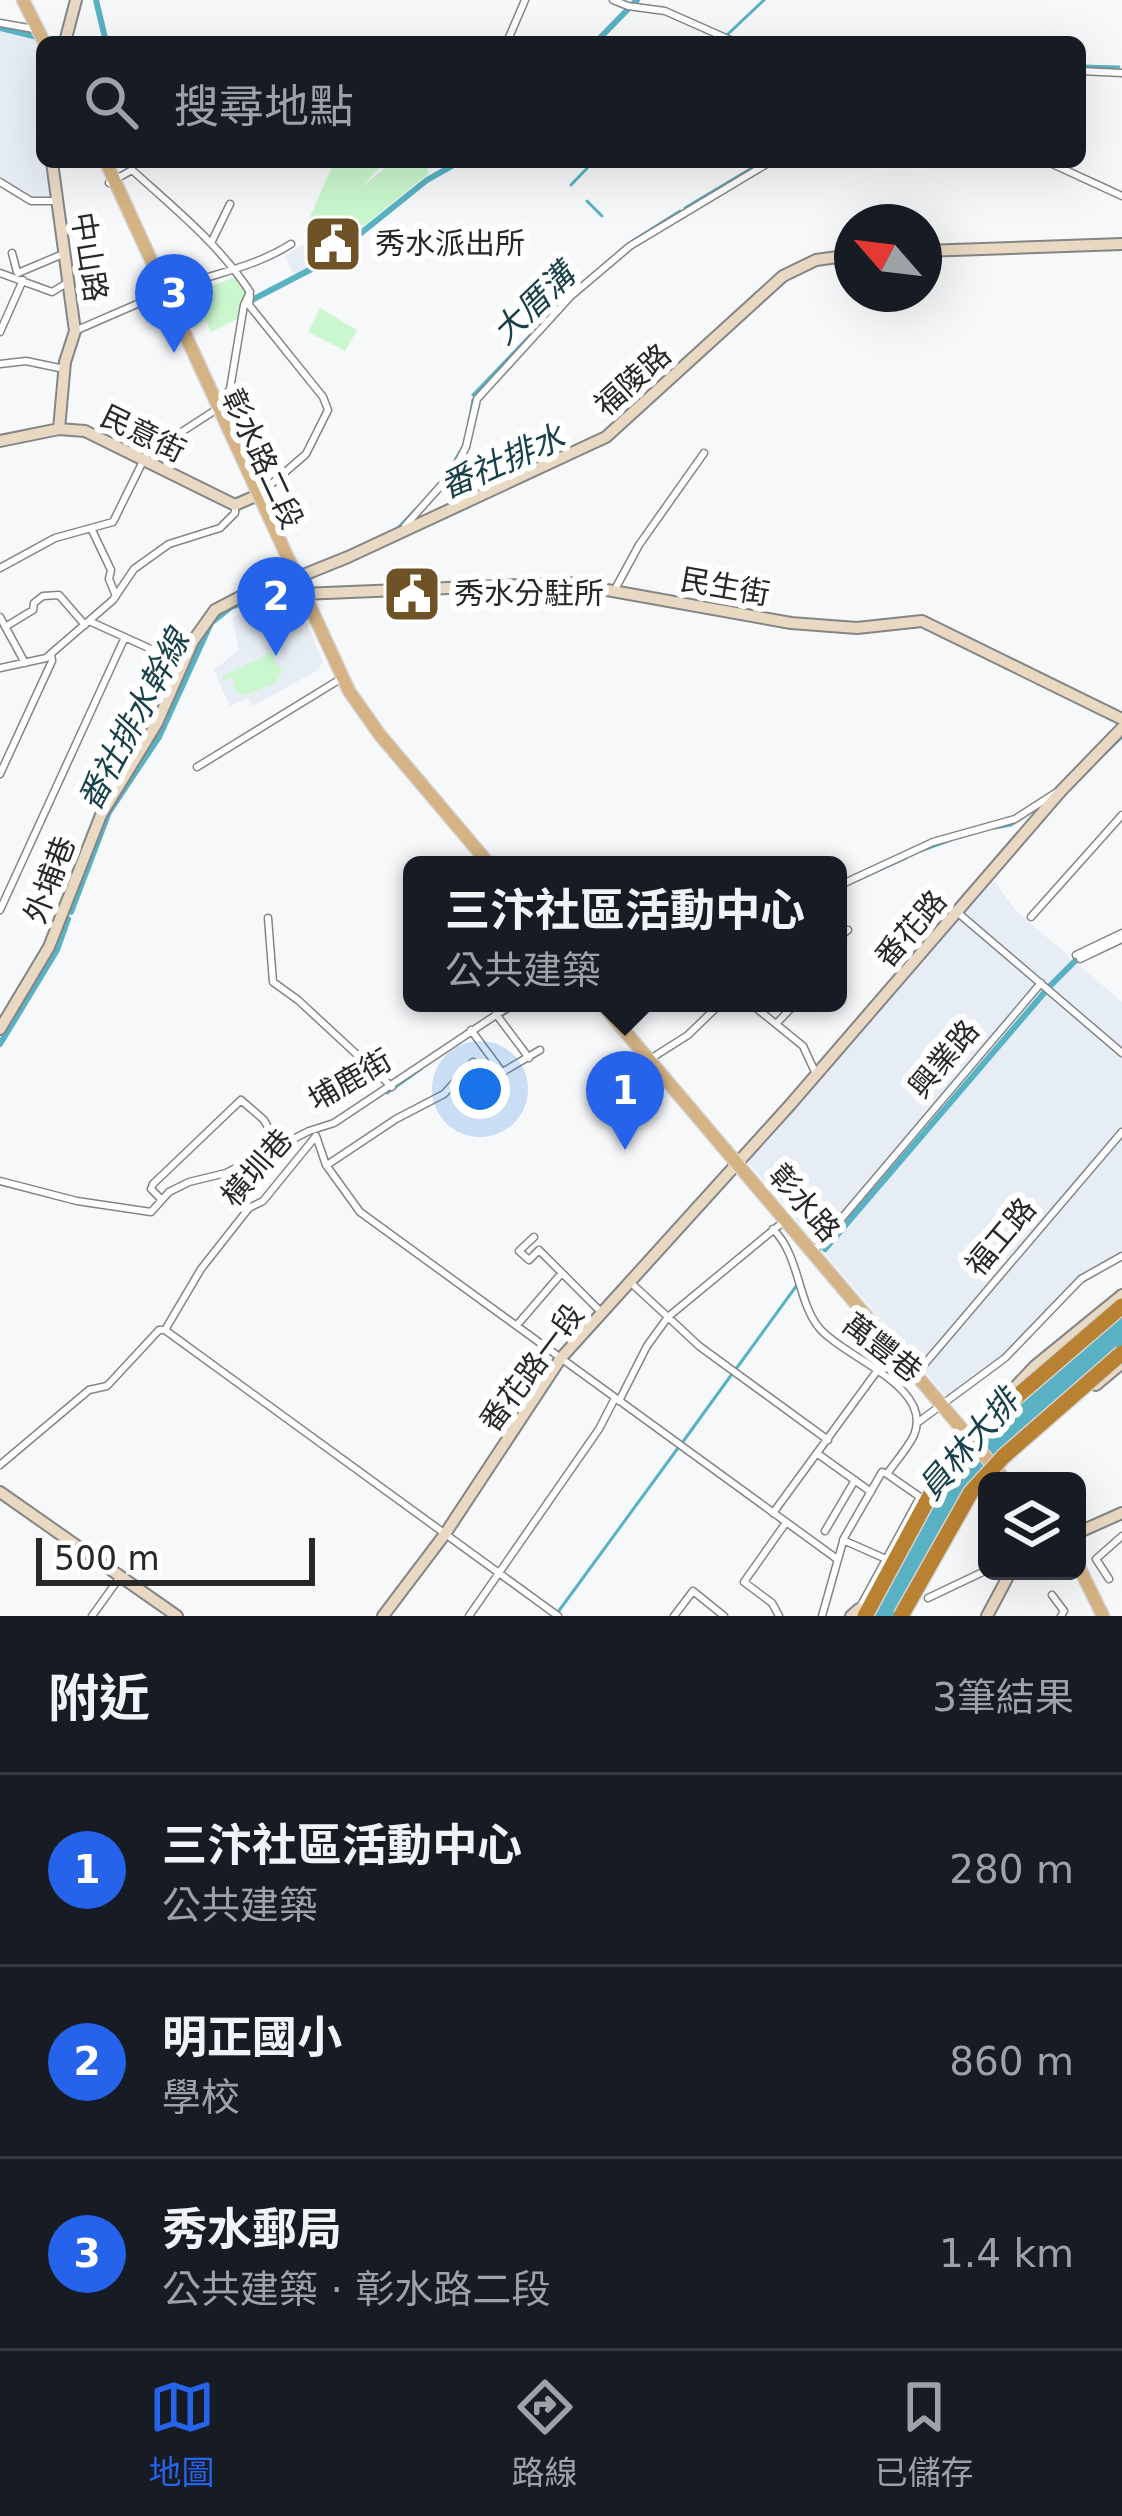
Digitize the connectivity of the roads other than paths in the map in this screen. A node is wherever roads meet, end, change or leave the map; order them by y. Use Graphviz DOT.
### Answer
graph roads {
  1 [pos="27,0"];
  2 [pos="76,0"];
  3 [pos="525,0"];
  4 [pos="613,0"];
  5 [pos="0,23"];
  6 [pos="43,35"];
  7 [pos="66,36"];
  8 [pos="510,36"];
  9 [pos="721,36"];
  10 [pos="1086,71"];
  11 [pos="1122,73"];
  12 [pos="53,168"];
  13 [pos="106,168"];
  14 [pos="760,168"];
  15 [pos="1061,168"];
  16 [pos="111,181"];
  17 [pos="0,182"];
  18 [pos="1122,196"];
  19 [pos="57,201"];
  20 [pos="230,204"];
  21 [pos="212,243"];
  22 [pos="291,244"];
  23 [pos="1122,244"];
  24 [pos="942,250"];
  25 [pos="66,252"];
  26 [pos="12,253"];
  27 [pos="834,258"];
  28 [pos="234,267"];
  29 [pos="0,273"];
  30 [pos="20,278"];
  31 [pos="70,281"];
  32 [pos="250,292"];
  33 [pos="162,293"];
  34 [pos="75,331"];
  35 [pos="0,332"];
  36 [pos="0,364"];
  37 [pos="64,369"];
  38 [pos="216,409"];
  39 [pos="59,429"];
  40 [pos="0,441"];
  41 [pos="704,453"];
  42 [pos="143,460"];
  43 [pos="255,496"];
  44 [pos="235,505"];
  45 [pos="91,528"];
  46 [pos="398,533"];
  47 [pos="0,568"];
  48 [pos="296,584"];
  49 [pos="614,591"];
  50 [pos="116,597"];
  51 [pos="0,617"];
  52 [pos="87,623"];
  53 [pos="5,627"];
  54 [pos="124,637"];
  55 [pos="51,655"];
  56 [pos="25,663"];
  57 [pos="184,664"];
  58 [pos="0,668"];
  59 [pos="340,679"];
  60 [pos="1122,718"];
  61 [pos="1122,728"];
  62 [pos="197,766"];
  63 [pos="0,774"];
  64 [pos="1061,791"];
  65 [pos="1122,815"];
  66 [pos="479,856"];
  67 [pos="847,882"];
  68 [pos="0,910"];
  69 [pos="957,912"];
  70 [pos="1031,916"];
  71 [pos="268,918"];
  72 [pos="1122,936"];
  73 [pos="1078,957"];
  74 [pos="1040,983"];
  75 [pos="499,1012"];
  76 [pos="613,1012"];
  77 [pos="613,1012"];
  78 [pos="711,1012"];
  79 [pos="761,1012"];
  80 [pos="787,1012"];
  81 [pos="496,1014"];
  82 [pos="776,1024"];
  83 [pos="0,1029"];
  84 [pos="472,1030"];
  85 [pos="540,1050"];
  86 [pos="1122,1053"];
  87 [pos="655,1056"];
  88 [pos="529,1058"];
  89 [pos="473,1062"];
  90 [pos="502,1072"];
  91 [pos="816,1074"];
  92 [pos="489,1080"];
  93 [pos="392,1087"];
  94 [pos="1122,1132"];
  95 [pos="279,1147"];
  96 [pos="740,1161"];
  97 [pos="326,1165"];
  98 [pos="0,1181"];
  99 [pos="162,1200"];
  100 [pos="786,1220"];
  101 [pos="773,1229"];
  102 [pos="534,1237"];
  103 [pos="816,1249"];
  104 [pos="1122,1256"];
  105 [pos="561,1274"];
  106 [pos="630,1282"];
  107 [pos="1122,1301"];
  108 [pos="602,1313"];
  109 [pos="668,1318"];
  110 [pos="517,1326"];
  111 [pos="164,1330"];
  112 [pos="561,1358"];
  113 [pos="1122,1359"];
  114 [pos="878,1371"];
  115 [pos="918,1371"];
  116 [pos="1006,1397"];
  117 [pos="617,1400"];
  118 [pos="944,1403"];
  119 [pos="917,1423"];
  120 [pos="1041,1431"];
  121 [pos="974,1437"];
  122 [pos="828,1440"];
  123 [pos="818,1454"];
  124 [pos="0,1465"];
  125 [pos="1001,1470"];
  126 [pos="887,1474"];
  127 [pos="855,1480"];
  128 [pos="0,1492"];
  129 [pos="871,1492"];
  130 [pos="773,1514"];
  131 [pos="1122,1514"];
  132 [pos="786,1523"];
  133 [pos="1086,1529"];
  134 [pos="825,1531"];
  135 [pos="445,1534"];
  136 [pos="843,1540"];
  137 [pos="1120,1540"];
  138 [pos="886,1558"];
  139 [pos="837,1559"];
  140 [pos="498,1573"];
  141 [pos="978,1574"];
  142 [pos="120,1576"];
  143 [pos="1109,1579"];
  144 [pos="1006,1580"];
  145 [pos="1083,1580"];
  146 [pos="1052,1594"];
  147 [pos="928,1598"];
  148 [pos="774,1614"];
  149 [pos="858,1614"];
  150 [pos="92,1616"];
  151 [pos="177,1616"];
  152 [pos="383,1616"];
  153 [pos="469,1616"];
  154 [pos="558,1616"];
  155 [pos="674,1616"];
  156 [pos="724,1616"];
  157 [pos="822,1616"];
  158 [pos="904,1616"];
  159 [pos="987,1616"];
  160 [pos="1061,1616"];
  161 [pos="1100,1616"];
  1 -- 6 [label="main road"];
  2 -- 7 [label="street"];
  3 -- 8 [label="street"];
  4 -- 9 [label="street"];
  5 -- 6 [label="street"];
  10 -- 11 [label="street"];
  12 -- 19 [label="street, 中山路"];
  13 -- 16 [label="main road, 彰水路二段"];
  14 -- 46 [label="street"];
  15 -- 18 [label="street"];
  16 -- 21 [label="street"];
  16 -- 33 [label="main road, 彰水路二段"];
  17 -- 19 [label="street"];
  19 -- 25 [label="street, 中山路"];
  20 -- 21 [label="street"];
  21 -- 28 [label="street"];
  22 -- 28 [label="street"];
  23 -- 24 [label="street"];
  25 -- 30 [label="street"];
  25 -- 31 [label="street, 中山路"];
  26 -- 30 [label="street"];
  27 -- 46 [label="street, 福陵路"];
  28 -- 32 [label="street"];
  28 -- 33 [label="street"];
  29 -- 30 [label="street"];
  30 -- 31 [label="street"];
  30 -- 35 [label="street"];
  31 -- 34 [label="street, 中山路"];
  32 -- 38 [label="street"];
  32 -- 43 [label="street"];
  33 -- 34 [label="street"];
  33 -- 38 [label="main road, 彰水路二段"];
  34 -- 37 [label="street, 中山路"];
  36 -- 37 [label="street"];
  37 -- 39 [label="street, 中山路"];
  38 -- 42 [label="street"];
  38 -- 43 [label="main road, 彰水路二段"];
  39 -- 40 [label="street, 民意街"];
  39 -- 42 [label="street, 民意街"];
  41 -- 49 [label="street"];
  42 -- 44 [label="street, 民意街"];
  42 -- 45 [label="street"];
  43 -- 44 [label="street"];
  43 -- 48 [label="main road, 彰水路二段"];
  44 -- 50 [label="street"];
  45 -- 47 [label="street"];
  45 -- 50 [label="street"];
  46 -- 48 [label="street, 福陵路"];
  48 -- 49 [label="street, 民生街"];
  48 -- 57 [label="street, 外埔巷"];
  48 -- 59 [label="main road, 彰水路二段"];
  49 -- 60 [label="street, 民生街"];
  50 -- 52 [label="street"];
  51 -- 53 [label="street"];
  52 -- 53 [label="street"];
  52 -- 54 [label="street"];
  52 -- 55 [label="street"];
  53 -- 56 [label="street"];
  54 -- 57 [label="street"];
  54 -- 68 [label="street"];
  55 -- 56 [label="street"];
  55 -- 63 [label="street"];
  56 -- 58 [label="street"];
  57 -- 83 [label="street, 外埔巷"];
  59 -- 62 [label="street"];
  59 -- 66 [label="main road, 彰水路二段"];
  61 -- 64 [label="street, 番花路"];
  64 -- 67 [label="street"];
  64 -- 69 [label="street, 番花路"];
  65 -- 70 [label="street"];
  69 -- 74 [label="street"];
  69 -- 91 [label="street, 番花路"];
  71 -- 93 [label="street"];
  72 -- 73 [label="street"];
  74 -- 86 [label="street"];
  74 -- 103 [label="street, 興業路"];
  75 -- 81 [label="street, 埔鹿街"];
  76 -- 87 [label="main road, 彰水路"];
  77 -- 96 [label="main road, 彰水路"];
  78 -- 87 [label="street"];
  79 -- 82 [label="street"];
  80 -- 82 [label="street"];
  81 -- 84 [label="street, 埔鹿街"];
  81 -- 88 [label="street"];
  82 -- 91 [label="street"];
  84 -- 90 [label="street"];
  84 -- 93 [label="street, 埔鹿街"];
  85 -- 88 [label="street"];
  87 -- 96 [label="main road, 彰水路"];
  88 -- 90 [label="street"];
  89 -- 97 [label="street"];
  90 -- 92 [label="street"];
  91 -- 96 [label="street, 番花路"];
  93 -- 95 [label="street, 埔鹿街"];
  94 -- 115 [label="street, 福工路"];
  95 -- 99 [label="street, 埔鹿街"];
  95 -- 99 [label="street"];
  96 -- 100 [label="main road, 彰水路"];
  96 -- 103 [label="main road, 彰水路"];
  96 -- 106 [label="street, 番花路一段"];
  97 -- 110 [label="street, 橫圳巷"];
  97 -- 111 [label="street, 橫圳巷"];
  98 -- 99 [label="street, 埔鹿街"];
  100 -- 101 [label="street"];
  100 -- 103 [label="main road, 彰水路"];
  101 -- 109 [label="street"];
  101 -- 114 [label="street, 萬豐巷"];
  102 -- 105 [label="street"];
  103 -- 115 [label="main road, 彰水路"];
  104 -- 118 [label="street"];
  105 -- 108 [label="street"];
  105 -- 110 [label="street"];
  106 -- 108 [label="street, 番花路一段"];
  106 -- 109 [label="street"];
  107 -- 116 [label="highway, bridge"];
  107 -- 116 [label="street"];
  107 -- 149 [label="highway, bridge"];
  108 -- 112 [label="street, 番花路一段"];
  109 -- 117 [label="street"];
  109 -- 122 [label="street"];
  110 -- 112 [label="street, 橫圳巷"];
  111 -- 124 [label="street, 橫圳巷"];
  111 -- 135 [label="street"];
  112 -- 117 [label="street, 橫圳巷"];
  112 -- 135 [label="street, 番花路一段"];
  113 -- 120 [label="street"];
  113 -- 120 [label="highway, bridge"];
  113 -- 158 [label="highway, bridge"];
  114 -- 119 [label="street, 萬豐巷"];
  114 -- 122 [label="street"];
  115 -- 118 [label="main road, 彰水路"];
  116 -- 121 [label="street"];
  117 -- 130 [label="street"];
  117 -- 140 [label="street"];
  118 -- 119 [label="street"];
  118 -- 121 [label="main road, 彰水路"];
  119 -- 126 [label="street, 萬豐巷"];
  120 -- 125 [label="street"];
  121 -- 125 [label="main road, 彰水路"];
  121 -- 149 [label="street"];
  122 -- 123 [label="street"];
  123 -- 127 [label="street"];
  123 -- 130 [label="street"];
  125 -- 158 [label="street"];
  126 -- 129 [label="street, 萬豐巷"];
  126 -- 138 [label="street"];
  127 -- 129 [label="street"];
  127 -- 134 [label="street"];
  128 -- 142 [label="street"];
  129 -- 136 [label="street, 萬豐巷"];
  130 -- 132 [label="street"];
  131 -- 133 [label="street"];
  132 -- 139 [label="street"];
  132 -- 148 [label="street"];
  135 -- 140 [label="street"];
  135 -- 152 [label="street, 番花路一段"];
  136 -- 138 [label="street"];
  136 -- 139 [label="street, 萬豐巷"];
  137 -- 143 [label="street"];
  138 -- 149 [label="street"];
  139 -- 157 [label="street, 萬豐巷"];
  140 -- 153 [label="street"];
  140 -- 154 [label="street"];
  141 -- 147 [label="street"];
  142 -- 150 [label="street"];
  142 -- 151 [label="street"];
  144 -- 159 [label="street"];
  145 -- 161 [label="main road"];
  146 -- 160 [label="street"];
  155 -- 156 [label="street"];
}
